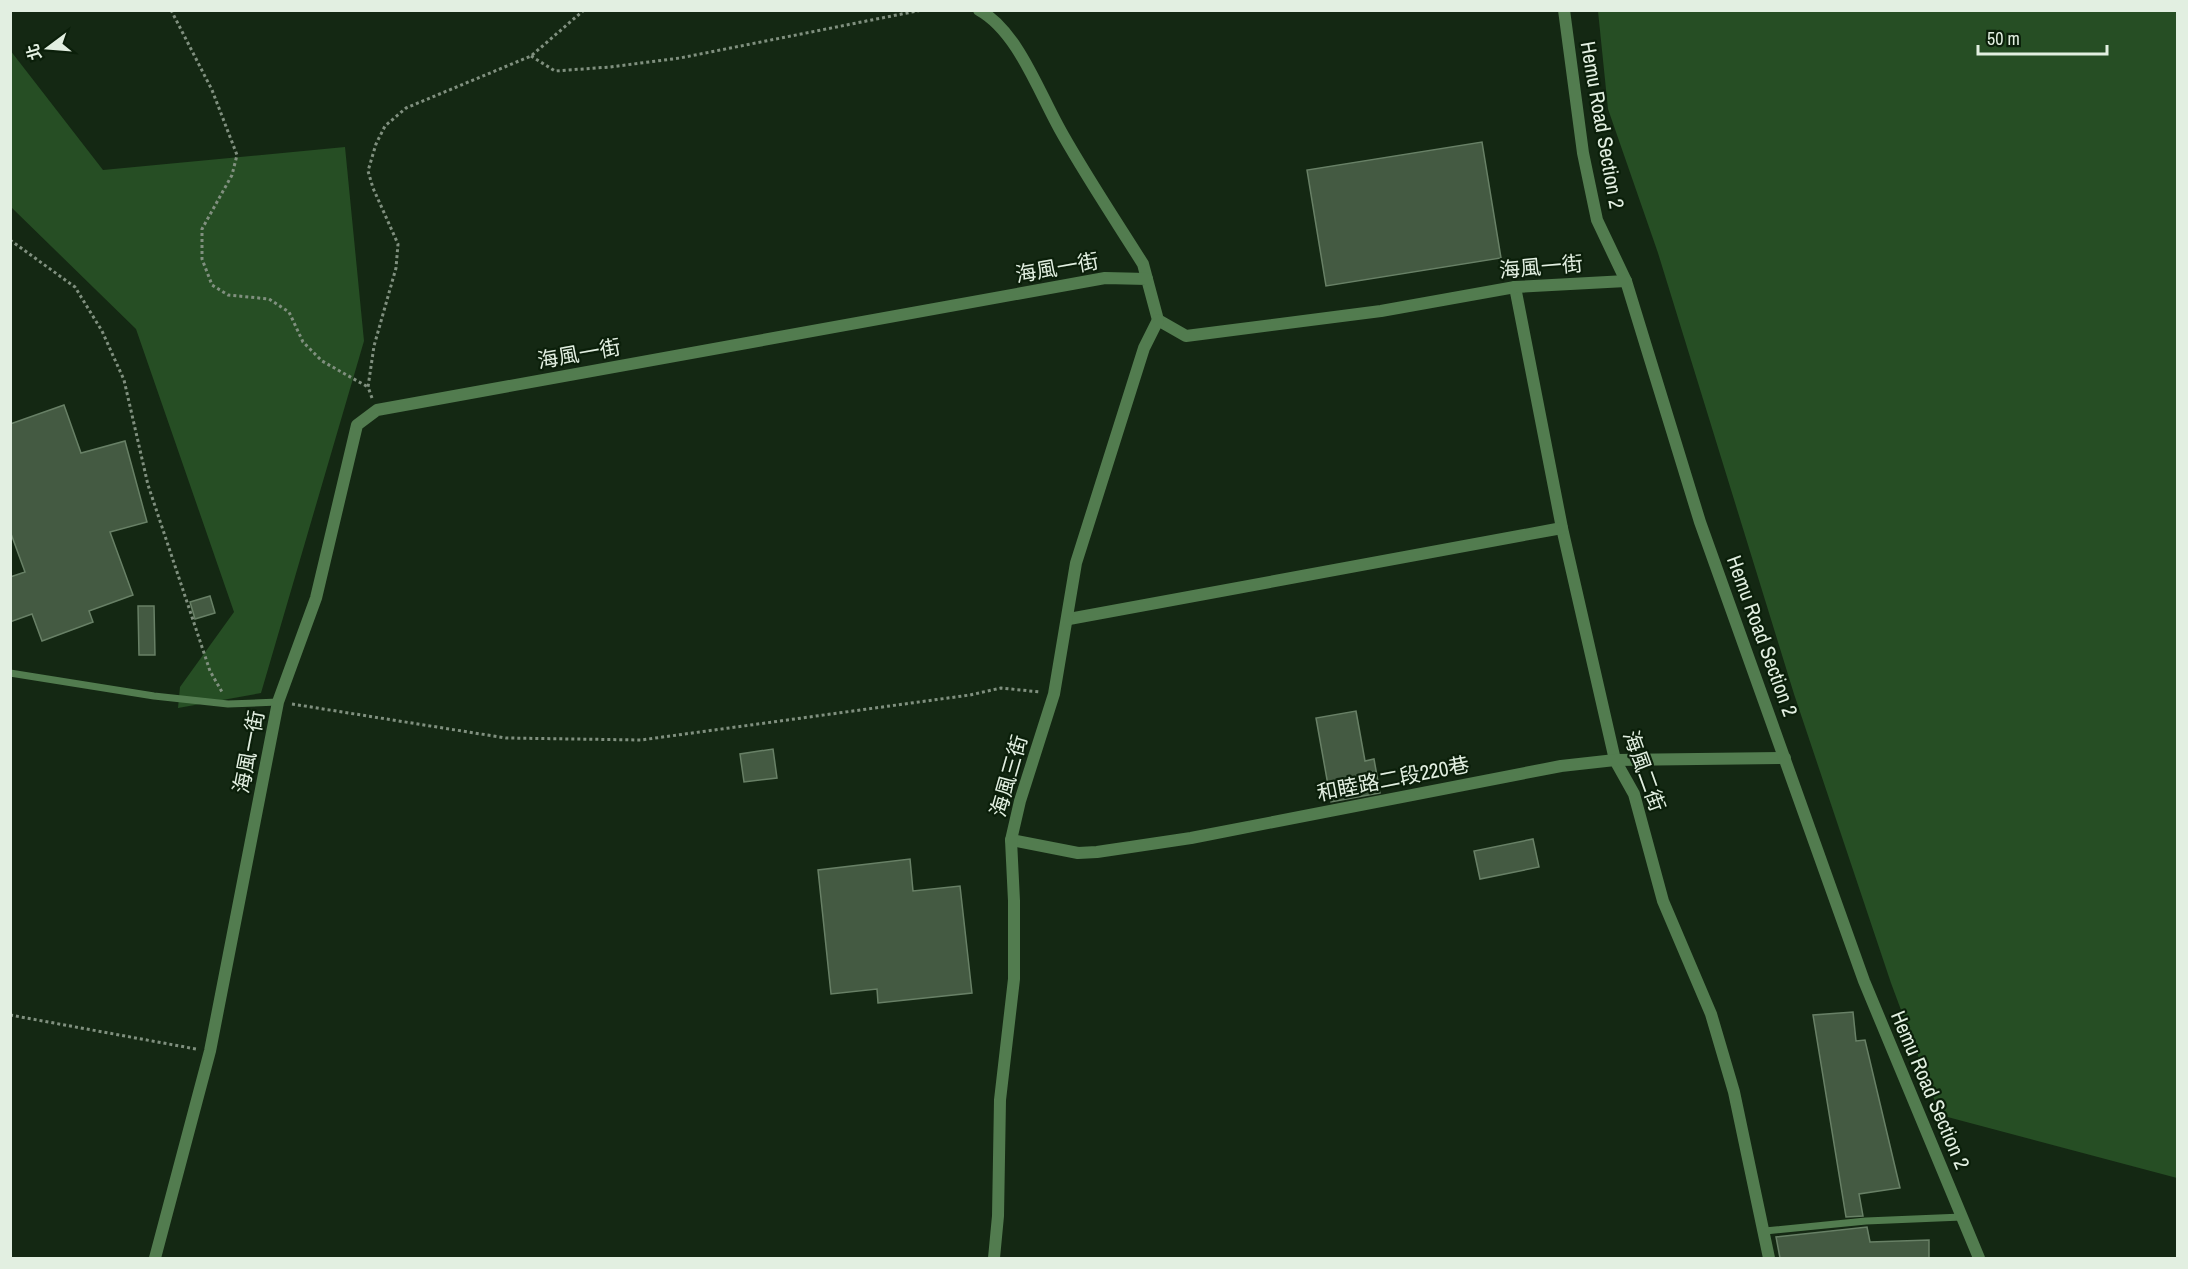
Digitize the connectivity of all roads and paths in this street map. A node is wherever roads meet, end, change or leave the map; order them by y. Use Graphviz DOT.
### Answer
graph roads {
  1 [pos="171,10"];
  2 [pos="584,10"];
  3 [pos="922,10"];
  4 [pos="979,10"];
  5 [pos="1564,10"];
  6 [pos="531,56"];
  7 [pos="10,240"];
  8 [pos="1147,279"];
  9 [pos="1626,281"];
  10 [pos="1515,286"];
  11 [pos="1158,320"];
  12 [pos="368,387"];
  13 [pos="377,410"];
  14 [pos="1562,528"];
  15 [pos="1069,619"];
  16 [pos="10,674"];
  17 [pos="1054,694"];
  18 [pos="278,702"];
  19 [pos="228,704"];
  20 [pos="1785,758"];
  21 [pos="1615,760"];
  22 [pos="1011,840"];
  23 [pos="10,1016"];
  24 [pos="210,1051"];
  25 [pos="1962,1217"];
  26 [pos="1765,1231"];
  27 [pos="155,1258"];
  28 [pos="994,1258"];
  29 [pos="1769,1258"];
  30 [pos="1978,1258"];
  1 -- 12 [label="path"];
  2 -- 6 [label="path"];
  3 -- 6 [label="path"];
  4 -- 8 [label="street"];
  5 -- 9 [label="street, Hemu Road Section 2"];
  6 -- 12 [label="path"];
  7 -- 19 [label="path"];
  8 -- 11 [label="street"];
  8 -- 13 [label="street, 海風一街"];
  9 -- 10 [label="street, 海風一街"];
  9 -- 20 [label="street, Hemu Road Section 2"];
  10 -- 11 [label="street, 海風一街"];
  10 -- 14 [label="street, 海風二街"];
  11 -- 15 [label="street, 海風三街"];
  12 -- 13 [label="path"];
  13 -- 18 [label="street, 海風一街"];
  14 -- 15 [label="street"];
  14 -- 21 [label="street, 海風二街"];
  15 -- 17 [label="street, 海風三街"];
  16 -- 19 [label="lane"];
  17 -- 18 [label="path"];
  17 -- 22 [label="street, 海風三街"];
  18 -- 19 [label="lane"];
  18 -- 24 [label="street, 海風一街"];
  20 -- 21 [label="street, 和睦路二段220巷"];
  20 -- 25 [label="street, Hemu Road Section 2"];
  21 -- 22 [label="street, 和睦路二段220巷"];
  21 -- 26 [label="street, 海風二街"];
  22 -- 28 [label="street, 海風三街"];
  23 -- 24 [label="path"];
  24 -- 27 [label="street, 海風一街"];
  25 -- 26 [label="lane"];
  25 -- 30 [label="street, Hemu Road Section 2"];
  26 -- 29 [label="street, 海風二街"];
}
